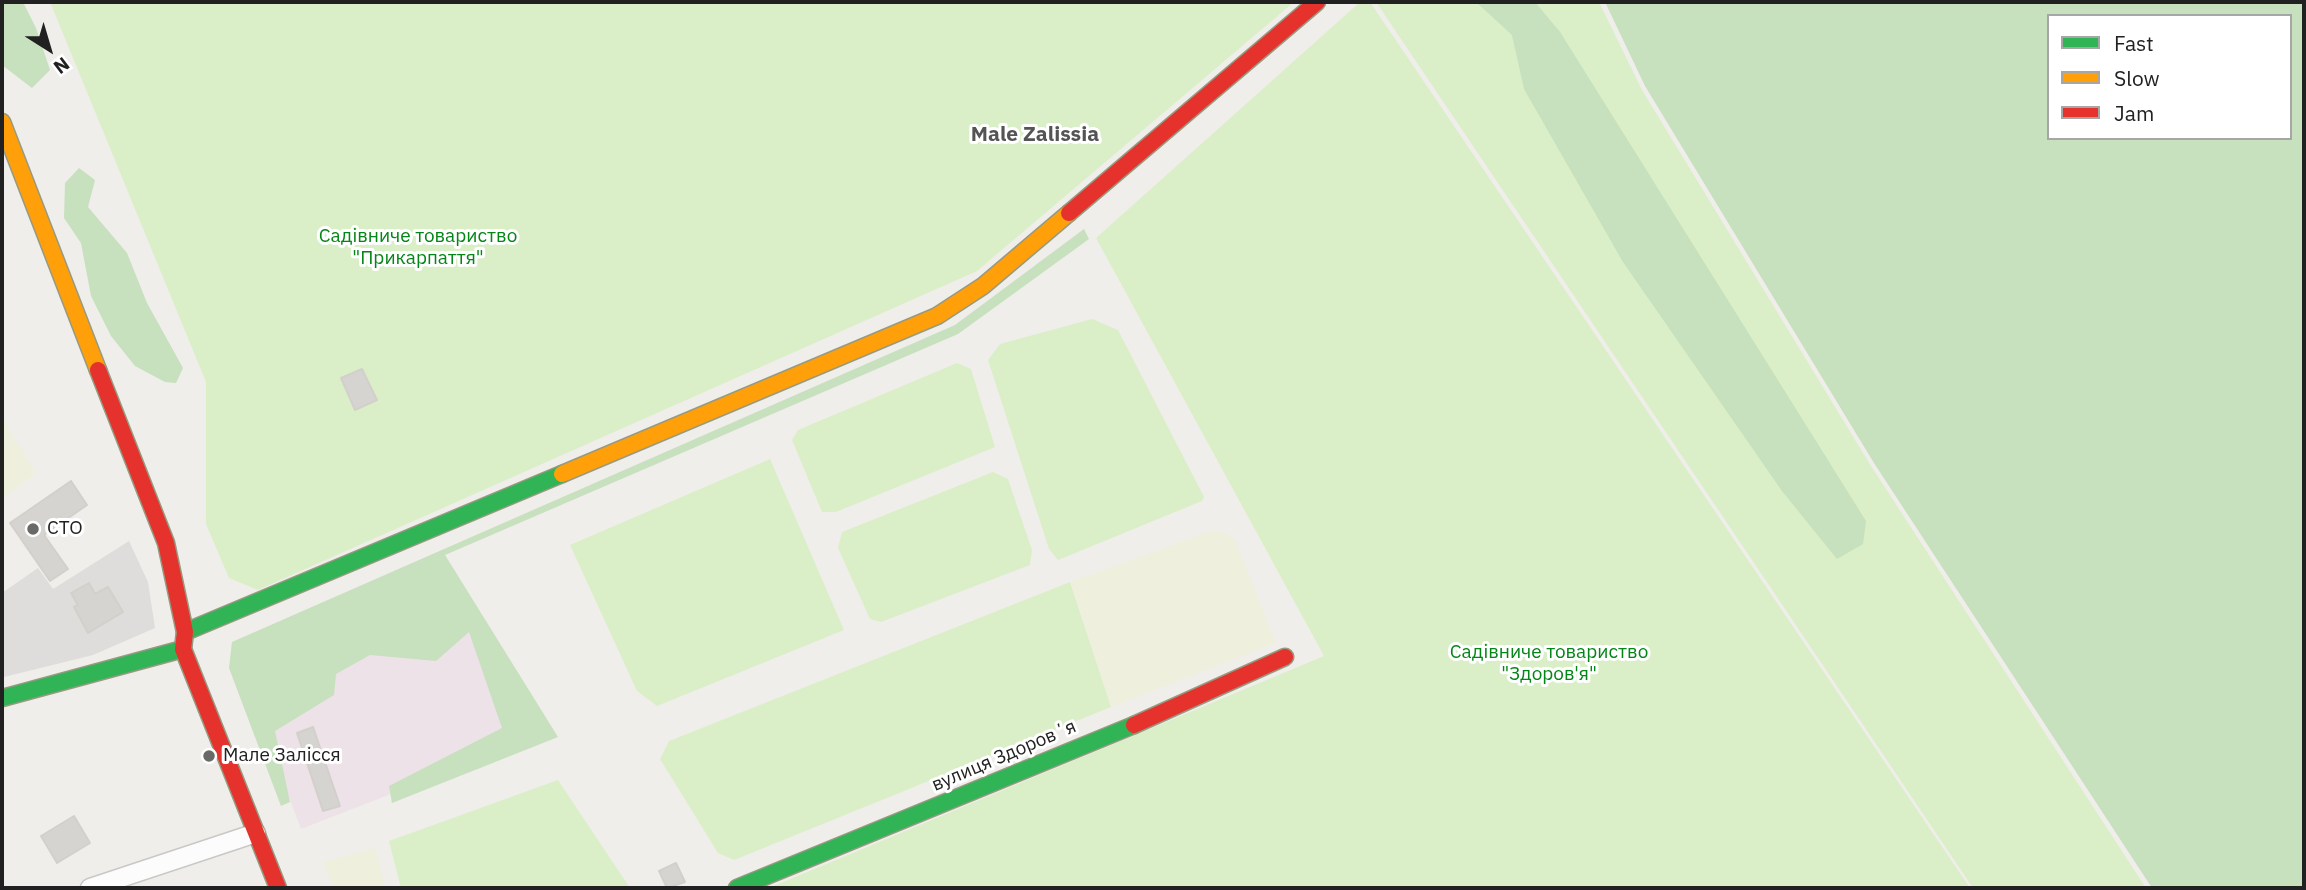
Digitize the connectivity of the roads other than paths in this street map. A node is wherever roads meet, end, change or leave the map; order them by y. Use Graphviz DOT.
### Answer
graph roads {
  1 [pos="1317,2"];
  2 [pos="2,122"];
  3 [pos="185,632"];
  4 [pos="183,649"];
  5 [pos="1285,657"];
  6 [pos="2,698"];
  7 [pos="256,833"];
  8 [pos="90,888"];
  9 [pos="278,888"];
  10 [pos="737,888"];
  1 -- 3 [label="street"];
  2 -- 3 [label="street"];
  3 -- 4 [label="street"];
  4 -- 6 [label="street"];
  4 -- 7 [label="street"];
  5 -- 10 [label="street, вулиця Здоровʼя"];
  7 -- 8 [label="street"];
  7 -- 9 [label="street"];
}
